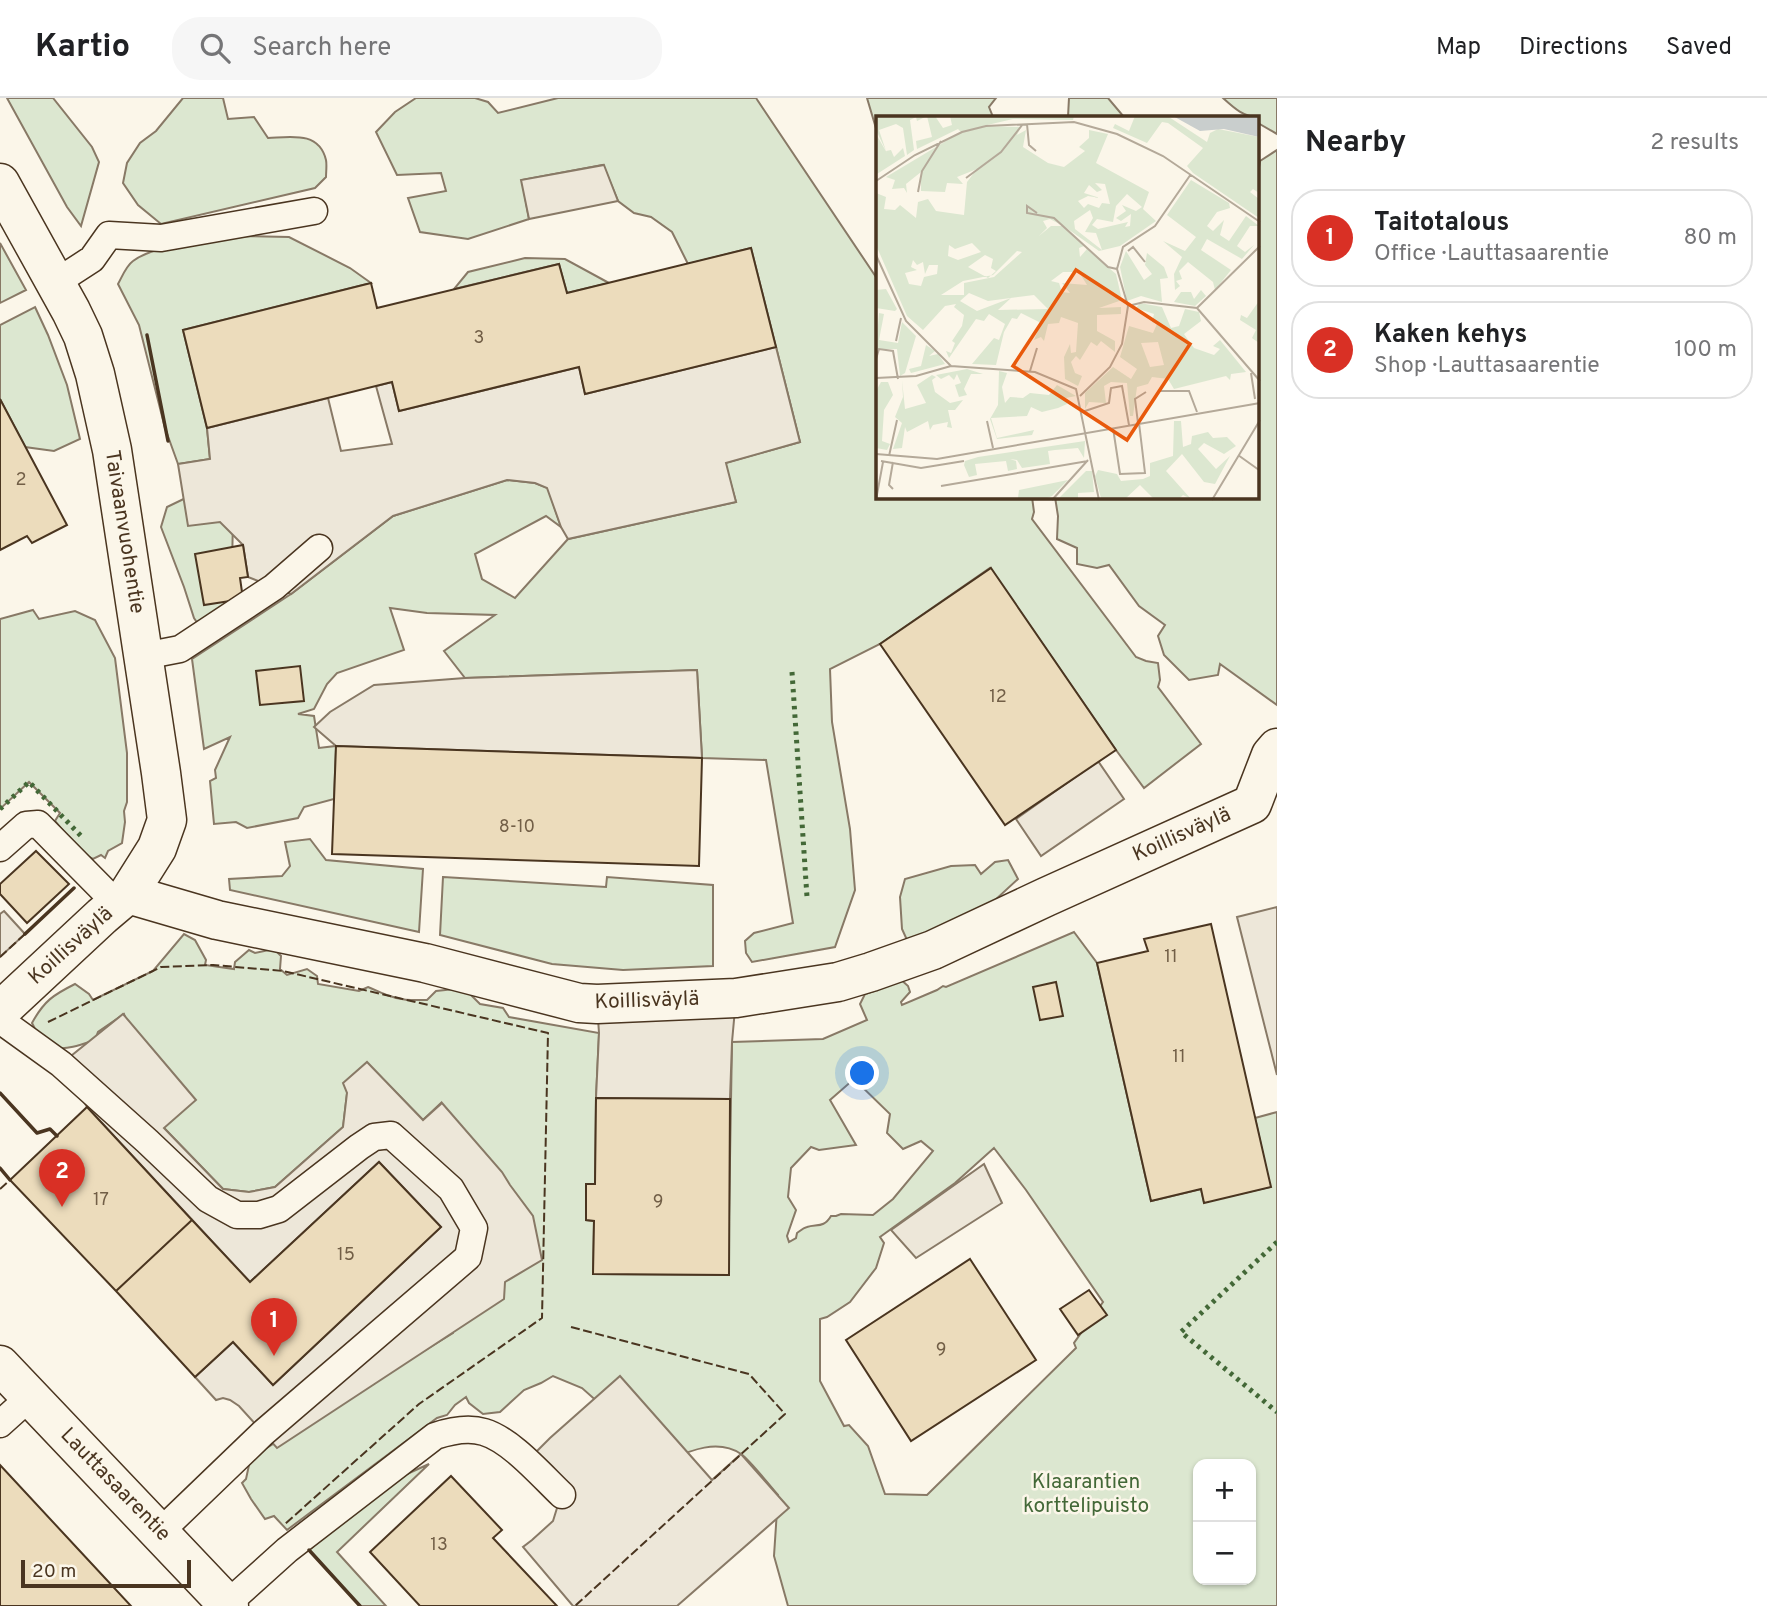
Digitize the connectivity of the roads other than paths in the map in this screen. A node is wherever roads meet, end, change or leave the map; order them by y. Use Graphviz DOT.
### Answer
graph roads {
  1 [pos="0,183"];
  2 [pos="314,211"];
  3 [pos="55,283"];
  4 [pos="319,548"];
  5 [pos="144,656"];
  6 [pos="1277,747"];
  7 [pos="1265,812"];
  8 [pos="0,848"];
  9 [pos="123,899"];
  10 [pos="0,1011"];
  11 [pos="0,1020"];
  12 [pos="0,1364"];
  13 [pos="30,1396"];
  14 [pos="0,1424"];
  15 [pos="562,1495"];
  16 [pos="160,1532"];
  17 [pos="228,1605"];
  1 -- 3 [label="street, Taivaanvuohentie"];
  2 -- 3 [label="lane"];
  3 -- 5 [label="street, Taivaanvuohentie"];
  4 -- 5 [label="lane"];
  5 -- 9 [label="street, Taivaanvuohentie"];
  6 -- 7 [label="street, Koillisväylä"];
  7 -- 9 [label="street, Koillisväylä"];
  8 -- 9 [label="lane"];
  9 -- 10 [label="street, Koillisväylä"];
  11 -- 16 [label="lane"];
  12 -- 13 [label="street, Lauttasaarentie"];
  13 -- 14 [label="lane"];
  13 -- 16 [label="street, Lauttasaarentie"];
  15 -- 17 [label="lane"];
  16 -- 17 [label="street, Lauttasaarentie"];
}
